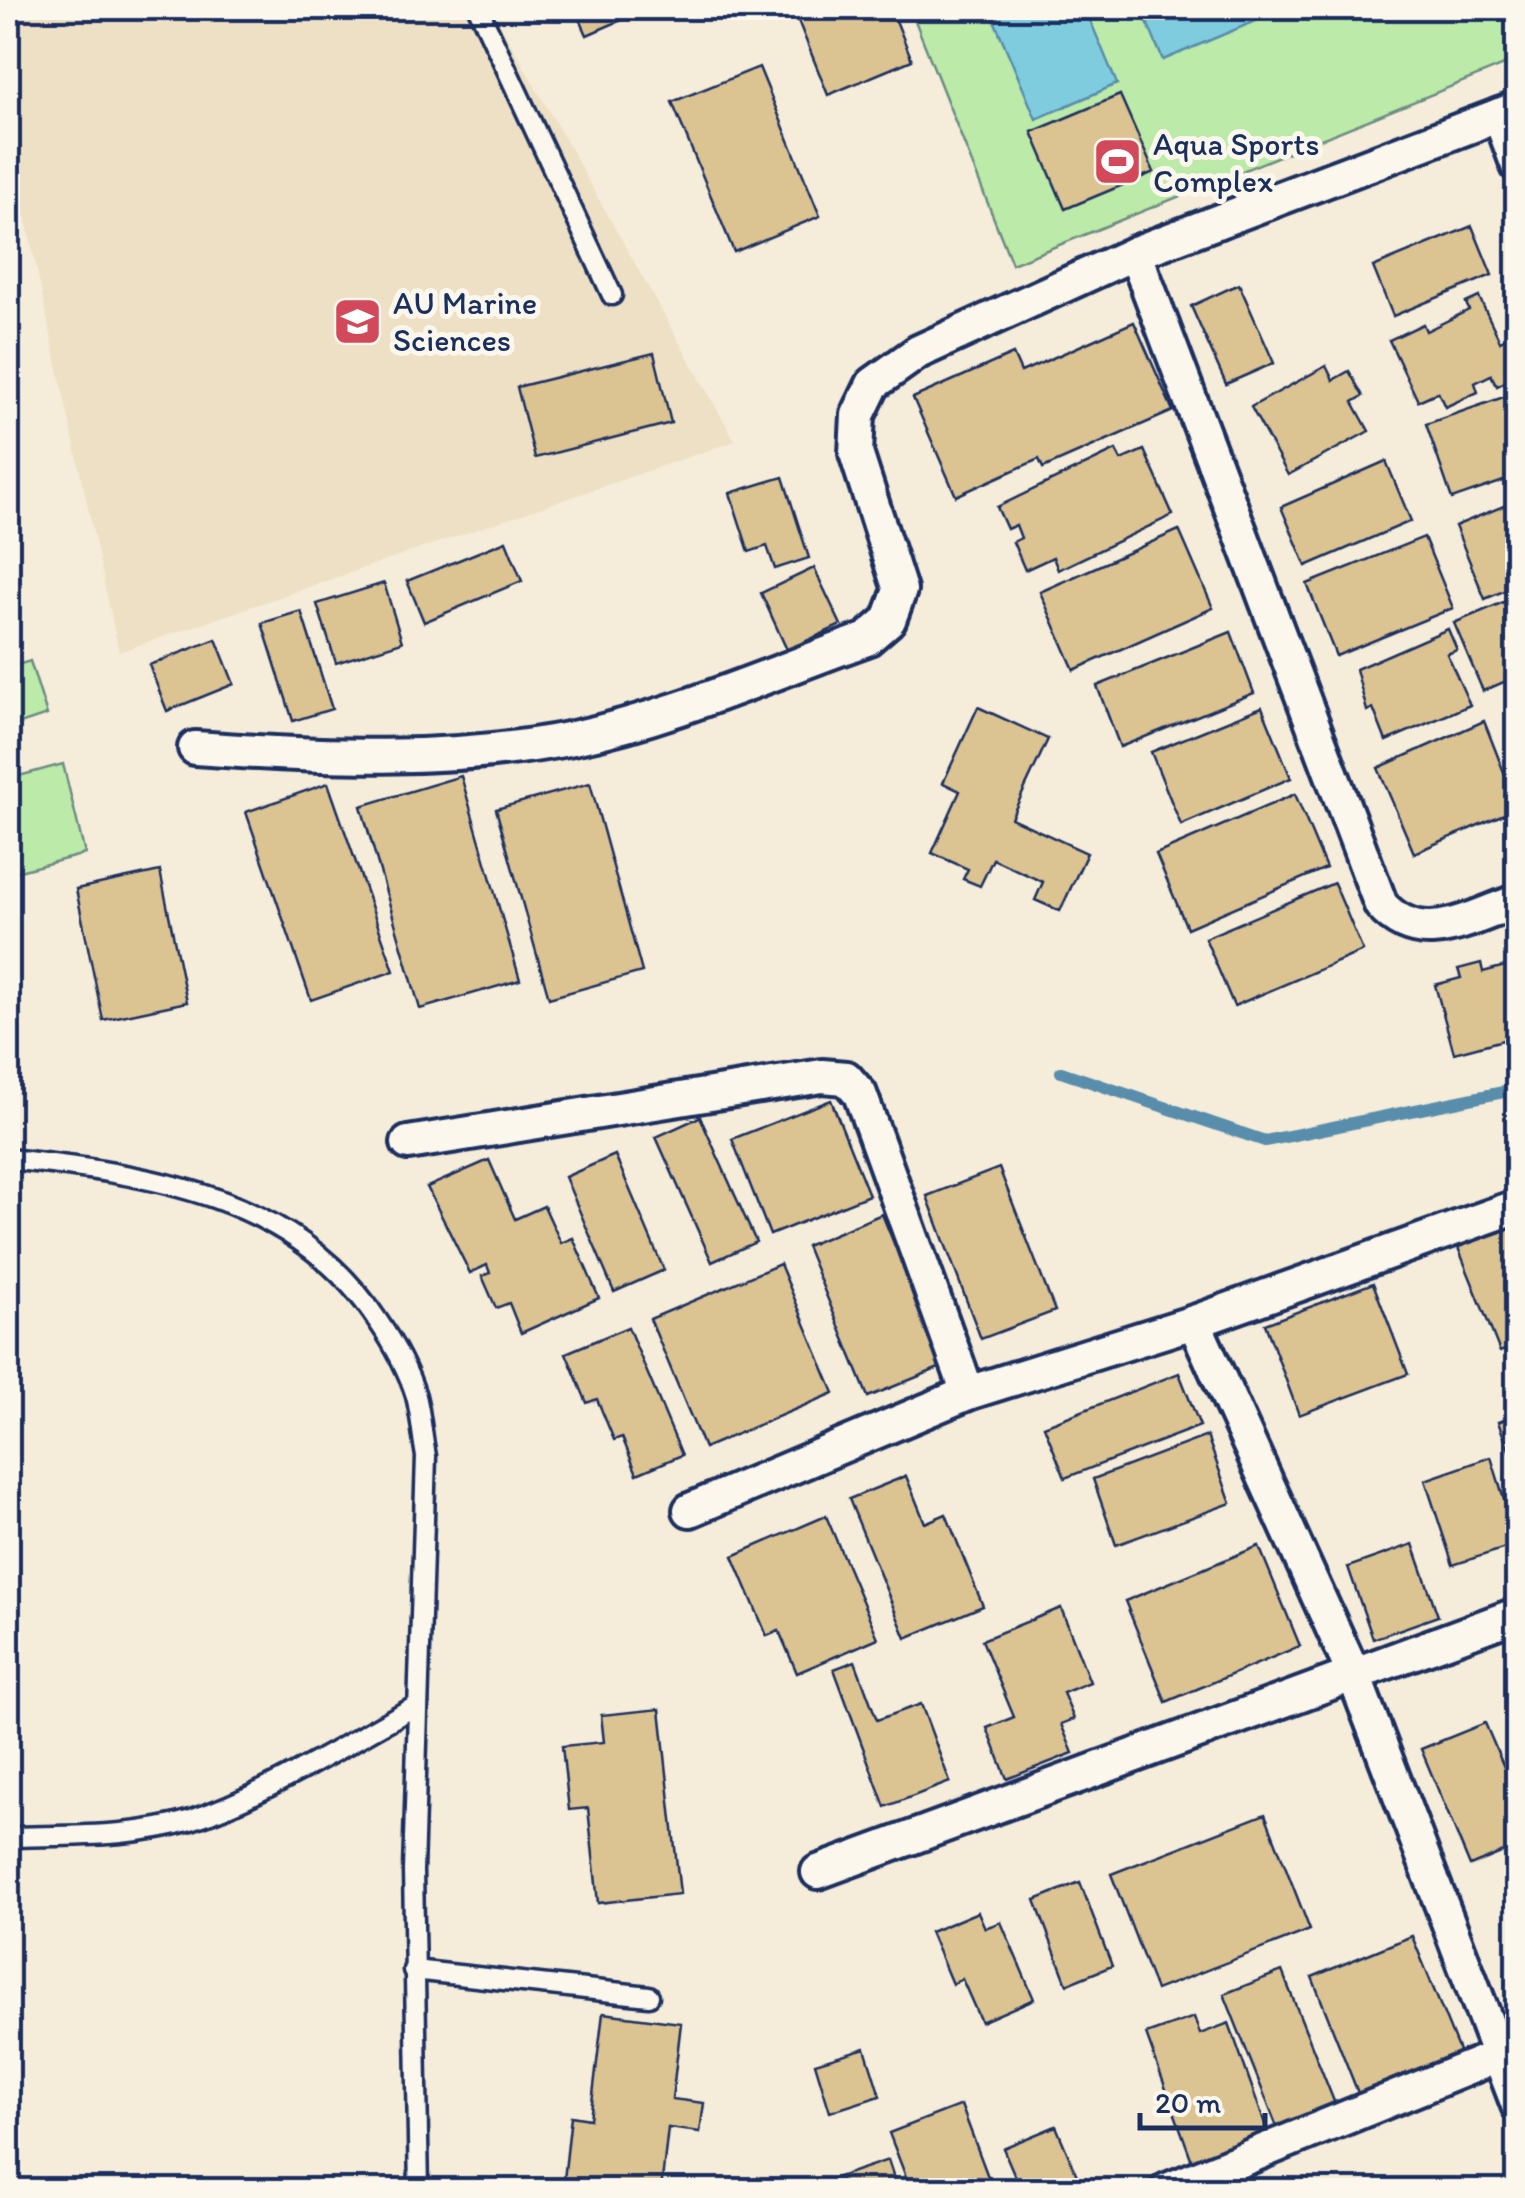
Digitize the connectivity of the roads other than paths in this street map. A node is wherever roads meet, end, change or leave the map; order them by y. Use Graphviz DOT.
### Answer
graph roads {
  1 [pos="478,8"];
  2 [pos="1508,112"];
  3 [pos="1518,166"];
  4 [pos="1136,253"];
  5 [pos="612,295"];
  6 [pos="195,748"];
  7 [pos="1518,900"];
  8 [pos="408,1143"];
  9 [pos="8,1159"];
  10 [pos="1518,1206"];
  11 [pos="1194,1322"];
  12 [pos="968,1393"];
  13 [pos="690,1510"];
  14 [pos="1518,1614"];
  15 [pos="1353,1673"];
  16 [pos="418,1706"];
  17 [pos="8,1837"];
  18 [pos="818,1872"];
  19 [pos="413,1970"];
  20 [pos="649,1996"];
  21 [pos="1508,2052"];
  22 [pos="1518,2105"];
  23 [pos="418,2190"];
  24 [pos="1167,2190"];
  1 -- 5 [label="lane"];
  2 -- 3 [label="street"];
  2 -- 4 [label="street"];
  4 -- 6 [label="street"];
  4 -- 7 [label="street"];
  8 -- 12 [label="street"];
  9 -- 16 [label="lane"];
  10 -- 11 [label="street"];
  11 -- 12 [label="street"];
  11 -- 15 [label="street"];
  12 -- 13 [label="street"];
  14 -- 15 [label="street"];
  15 -- 18 [label="street"];
  15 -- 21 [label="street"];
  16 -- 17 [label="lane"];
  16 -- 19 [label="lane"];
  19 -- 20 [label="lane"];
  19 -- 23 [label="lane"];
  21 -- 22 [label="street"];
  21 -- 24 [label="street"];
}
